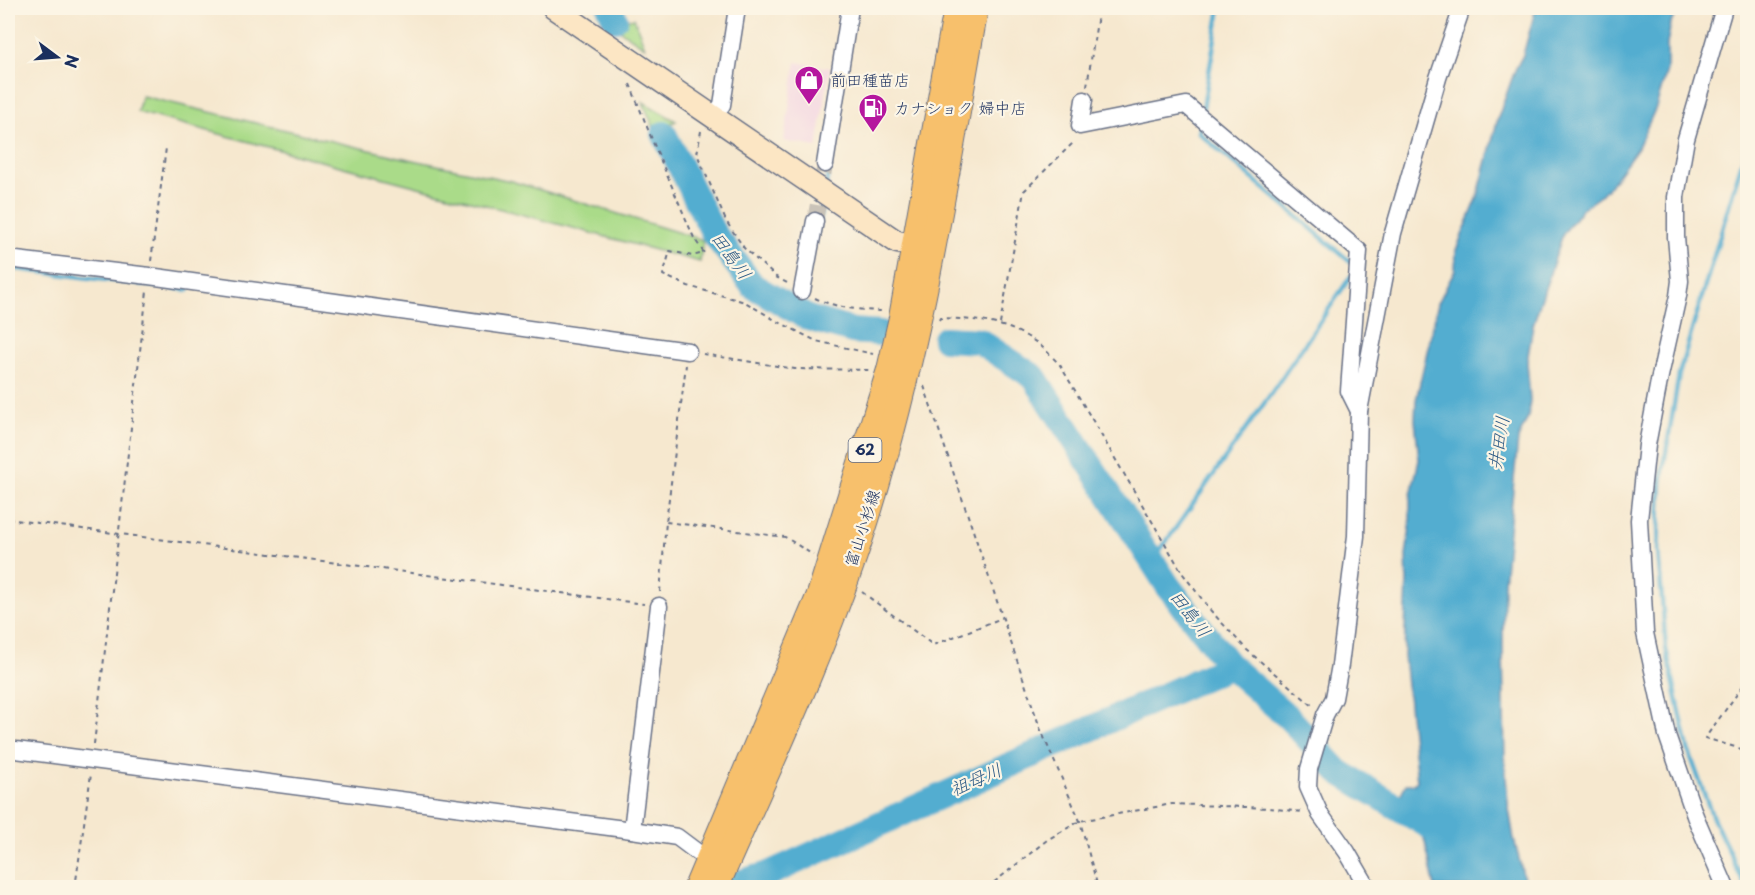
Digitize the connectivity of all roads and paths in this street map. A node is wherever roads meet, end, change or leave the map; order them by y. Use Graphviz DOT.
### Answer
graph roads {
  1 [pos="554,8"];
  2 [pos="737,8"];
  3 [pos="850,8"];
  4 [pos="957,8"];
  5 [pos="975,8"];
  6 [pos="1099,8"];
  7 [pos="1462,8"];
  8 [pos="1724,8"];
  9 [pos="638,66"];
  10 [pos="1084,100"];
  11 [pos="712,117"];
  12 [pos="1080,126"];
  13 [pos="166,148"];
  14 [pos="825,164"];
  15 [pos="815,221"];
  16 [pos="924,247"];
  17 [pos="8,259"];
  18 [pos="149,276"];
  19 [pos="802,291"];
  20 [pos="903,313"];
  21 [pos="1000,324"];
  22 [pos="937,328"];
  23 [pos="688,351"];
  24 [pos="892,364"];
  25 [pos="923,382"];
  26 [pos="1359,411"];
  27 [pos="8,519"];
  28 [pos="666,522"];
  29 [pos="119,534"];
  30 [pos="816,558"];
  31 [pos="855,586"];
  32 [pos="659,606"];
  33 [pos="1003,618"];
  34 [pos="1748,679"];
  35 [pos="1325,715"];
  36 [pos="8,749"];
  37 [pos="1748,751"];
  38 [pos="92,760"];
  39 [pos="1320,814"];
  40 [pos="1080,821"];
  41 [pos="632,830"];
  42 [pos="710,876"];
  43 [pos="75,888"];
  44 [pos="987,888"];
  45 [pos="1098,888"];
  46 [pos="1368,888"];
  47 [pos="1726,888"];
  1 -- 9 [label="street"];
  2 -- 11 [label="street"];
  3 -- 14 [label="street"];
  4 -- 16 [label="main road, 富山小杉線 / 62"];
  5 -- 16 [label="main road, 富山小杉線 / 62"];
  6 -- 10 [label="path"];
  7 -- 26 [label="street"];
  8 -- 47 [label="street"];
  9 -- 11 [label="street"];
  9 -- 24 [label="path"];
  10 -- 12 [label="street"];
  11 -- 16 [label="street"];
  11 -- 19 [label="path"];
  12 -- 21 [label="path"];
  12 -- 26 [label="street"];
  13 -- 18 [label="path"];
  15 -- 19 [label="street"];
  16 -- 20 [label="main road, 富山小杉線 / 62"];
  16 -- 42 [label="main road, 富山小杉線 / 62"];
  17 -- 18 [label="street"];
  18 -- 23 [label="street"];
  18 -- 29 [label="path"];
  19 -- 20 [label="path"];
  20 -- 24 [label="main road, 富山小杉線 / 62"];
  21 -- 22 [label="path"];
  21 -- 35 [label="path"];
  23 -- 24 [label="path"];
  23 -- 28 [label="path"];
  24 -- 42 [label="main road, 富山小杉線 / 62"];
  25 -- 33 [label="path"];
  26 -- 35 [label="street"];
  27 -- 29 [label="path"];
  28 -- 30 [label="path"];
  28 -- 32 [label="path"];
  29 -- 32 [label="path"];
  29 -- 38 [label="path"];
  31 -- 33 [label="path"];
  32 -- 41 [label="street"];
  33 -- 40 [label="path"];
  34 -- 37 [label="path"];
  35 -- 39 [label="street"];
  36 -- 38 [label="street"];
  38 -- 41 [label="street"];
  38 -- 43 [label="path"];
  39 -- 40 [label="path"];
  39 -- 46 [label="street"];
  40 -- 44 [label="path"];
  40 -- 45 [label="path"];
  41 -- 42 [label="street"];
}
